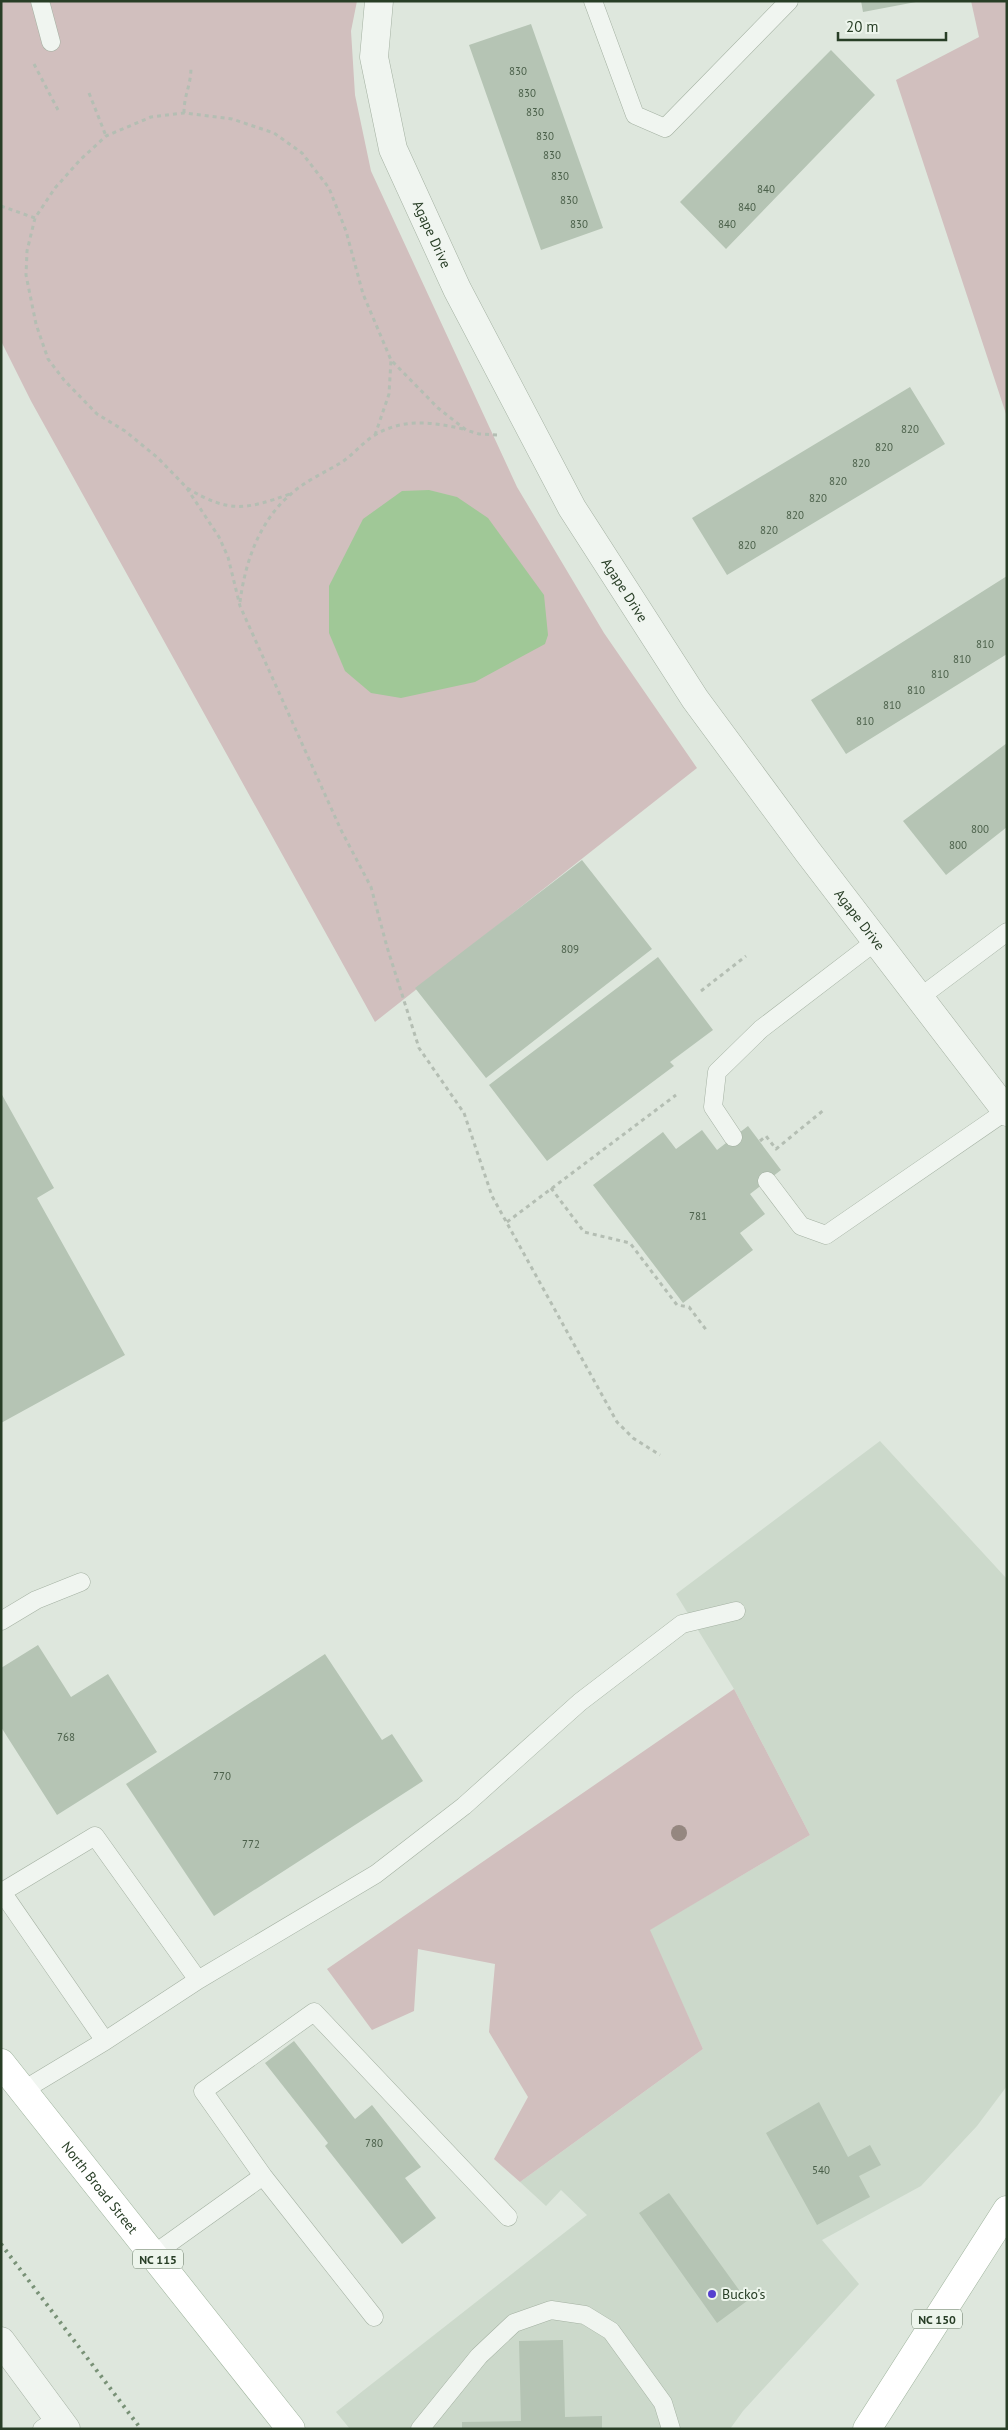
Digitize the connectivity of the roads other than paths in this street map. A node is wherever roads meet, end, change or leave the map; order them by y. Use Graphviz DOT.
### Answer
graph roads {
  1 [pos="40,1"];
  2 [pos="379,1"];
  3 [pos="593,1"];
  4 [pos="789,1"];
  5 [pos="51,42"];
  6 [pos="1007,932"];
  7 [pos="876,941"];
  8 [pos="919,998"];
  9 [pos="1006,1112"];
  10 [pos="733,1137"];
  11 [pos="767,1181"];
  12 [pos="81,1582"];
  13 [pos="736,1611"];
  14 [pos="1,1621"];
  15 [pos="2,1892"];
  16 [pos="198,1980"];
  17 [pos="105,2041"];
  18 [pos="1,2063"];
  19 [pos="22,2091"];
  20 [pos="263,2176"];
  21 [pos="1007,2210"];
  22 [pos="508,2217"];
  23 [pos="154,2254"];
  24 [pos="374,2317"];
  25 [pos="1,2341"];
  26 [pos="55,2425"];
  27 [pos="291,2429"];
  28 [pos="420,2429"];
  29 [pos="672,2429"];
  30 [pos="867,2429"];
  1 -- 5 [label="lane"];
  2 -- 7 [label="street, Agape Drive"];
  3 -- 4 [label="lane"];
  6 -- 8 [label="lane"];
  7 -- 8 [label="street, Agape Drive"];
  7 -- 10 [label="lane"];
  8 -- 9 [label="street, Agape Drive"];
  9 -- 11 [label="lane"];
  12 -- 14 [label="lane"];
  13 -- 16 [label="lane"];
  15 -- 16 [label="lane"];
  15 -- 17 [label="lane"];
  16 -- 17 [label="lane"];
  17 -- 19 [label="lane"];
  18 -- 19 [label="main road, North Broad Street / NC 115"];
  19 -- 23 [label="main road, North Broad Street / NC 115"];
  20 -- 22 [label="lane"];
  20 -- 23 [label="lane"];
  20 -- 24 [label="lane"];
  21 -- 30 [label="main road, NC 150"];
  23 -- 27 [label="main road, North Broad Street / NC 115"];
  25 -- 26 [label="street"];
  28 -- 29 [label="lane"];
}
